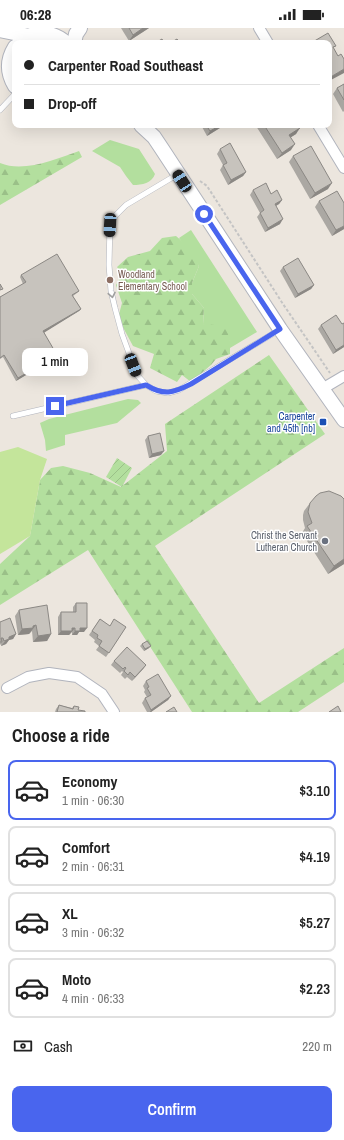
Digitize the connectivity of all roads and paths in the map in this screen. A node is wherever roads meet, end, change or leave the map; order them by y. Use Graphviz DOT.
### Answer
graph roads {
  1 [pos="80,28"];
  2 [pos="259,28"];
  3 [pos="0,30"];
  4 [pos="48,30"];
  5 [pos="24,39"];
  6 [pos="61,40"];
  7 [pos="75,40"];
  8 [pos="266,40"];
  9 [pos="0,51"];
  10 [pos="12,52"];
  11 [pos="9,63"];
  12 [pos="12,80"];
  13 [pos="12,97"];
  14 [pos="0,110"];
  15 [pos="144,128"];
  16 [pos="320,128"];
  17 [pos="344,168"];
  18 [pos="178,174"];
  19 [pos="200,181"];
  20 [pos="280,329"];
  21 [pos="340,378"];
  22 [pos="146,385"];
  23 [pos="322,389"];
  24 [pos="13,416"];
  25 [pos="344,420"];
  26 [pos="7,688"];
  27 [pos="114,712"];
  1 -- 7 [label="street"];
  2 -- 8 [label="street"];
  3 -- 5 [label="street"];
  4 -- 5 [label="street"];
  4 -- 6 [label="street"];
  9 -- 11 [label="street"];
  10 -- 11 [label="street"];
  11 -- 12 [label="street"];
  13 -- 14 [label="lane"];
  15 -- 18 [label="street"];
  16 -- 17 [label="street"];
  18 -- 20 [label="street"];
  18 -- 22 [label="lane, one-way"];
  19 -- 21 [label="path"];
  20 -- 22 [label="lane"];
  20 -- 23 [label="street"];
  21 -- 23 [label="street"];
  22 -- 24 [label="lane"];
  23 -- 25 [label="street"];
  26 -- 27 [label="street"];
}
